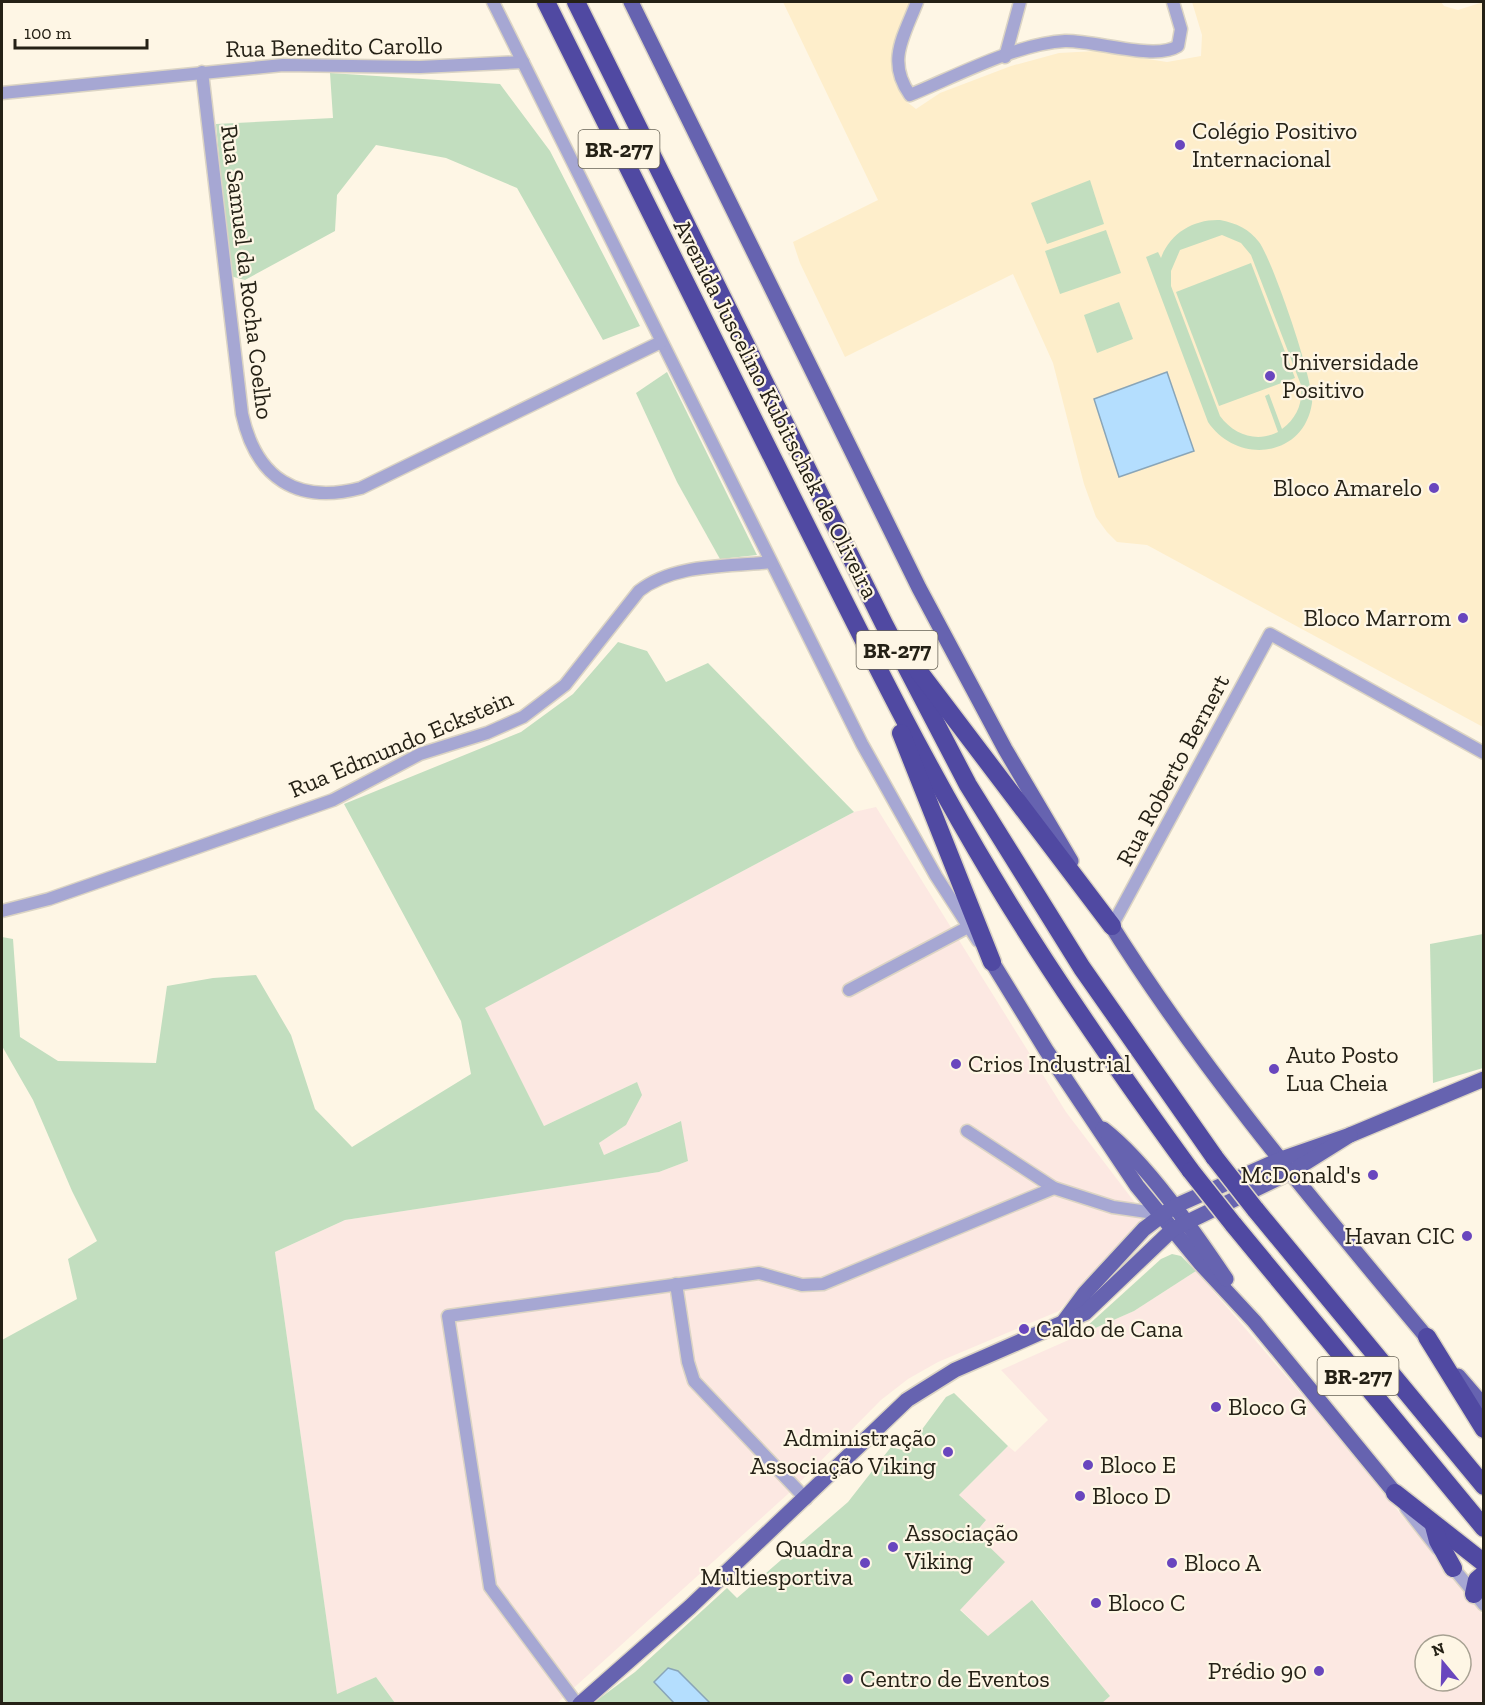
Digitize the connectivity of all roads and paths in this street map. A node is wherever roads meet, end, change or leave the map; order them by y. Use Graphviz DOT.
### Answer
graph roads {
  1 [pos="493,2"];
  2 [pos="546,2"];
  3 [pos="576,2"];
  4 [pos="631,2"];
  5 [pos="917,2"];
  6 [pos="1020,2"];
  7 [pos="1173,2"];
  8 [pos="1005,57"];
  9 [pos="524,62"];
  10 [pos="202,72"];
  11 [pos="2,93"];
  12 [pos="661,342"];
  13 [pos="771,562"];
  14 [pos="825,562"];
  15 [pos="884,624"];
  16 [pos="1484,753"];
  17 [pos="2,911"];
  18 [pos="1112,926"];
  19 [pos="968,927"];
  20 [pos="992,962"];
  21 [pos="849,990"];
  22 [pos="1484,1079"];
  23 [pos="1100,1127"];
  24 [pos="967,1131"];
  25 [pos="1350,1135"];
  26 [pos="1318,1156"];
  27 [pos="1281,1159"];
  28 [pos="1291,1172"];
  29 [pos="1137,1186"];
  30 [pos="1054,1188"];
  31 [pos="1312,1200"];
  32 [pos="1113,1207"];
  33 [pos="1167,1211"];
  34 [pos="1179,1225"];
  35 [pos="676,1284"];
  36 [pos="1063,1323"];
  37 [pos="1427,1337"];
  38 [pos="1484,1406"];
  39 [pos="1484,1429"];
  40 [pos="1484,1486"];
  41 [pos="1395,1493"];
  42 [pos="806,1498"];
  43 [pos="1434,1526"];
  44 [pos="1484,1528"];
  45 [pos="1484,1563"];
  46 [pos="1453,1568"];
  47 [pos="1484,1574"];
  48 [pos="1479,1600"];
  49 [pos="578,1704"];
  1 -- 9 [label="street"];
  2 -- 14 [label="highway, Avenida Juscelino Kubitschek de Oliveira / BR-277"];
  3 -- 15 [label="highway, Avenida Juscelino Kubitschek de Oliveira / BR-277"];
  4 -- 18 [label="main road"];
  5 -- 8 [label="street"];
  6 -- 8 [label="street"];
  7 -- 8 [label="street"];
  9 -- 10 [label="street, Rua Benedito Carollo"];
  9 -- 12 [label="street"];
  10 -- 11 [label="street, Rua Benedito Carollo"];
  10 -- 12 [label="street, Rua Samuel da Rocha Coelho"];
  12 -- 13 [label="street"];
  13 -- 17 [label="street, Rua Edmundo Eckstein"];
  13 -- 19 [label="street"];
  14 -- 20 [label="highway"];
  14 -- 44 [label="highway, Avenida Juscelino Kubitschek de Oliveira / BR-277, bridge"];
  15 -- 18 [label="highway"];
  15 -- 40 [label="highway, Avenida Juscelino Kubitschek de Oliveira / BR-277, bridge"];
  16 -- 18 [label="street, Rua Roberto Bernert"];
  18 -- 27 [label="main road"];
  19 -- 20 [label="street"];
  19 -- 21 [label="street"];
  20 -- 23 [label="main road"];
  22 -- 25 [label="main road"];
  23 -- 29 [label="main road"];
  23 -- 33 [label="main road"];
  24 -- 30 [label="street"];
  25 -- 26 [label="main road"];
  25 -- 27 [label="main road"];
  26 -- 28 [label="main road"];
  26 -- 31 [label="main road"];
  27 -- 28 [label="main road"];
  27 -- 33 [label="main road"];
  28 -- 31 [label="main road"];
  28 -- 34 [label="main road"];
  29 -- 32 [label="street"];
  29 -- 33 [label="main road"];
  30 -- 32 [label="street"];
  30 -- 35 [label="street"];
  31 -- 37 [label="main road"];
  32 -- 33 [label="street"];
  33 -- 34 [label="main road"];
  33 -- 36 [label="main road"];
  34 -- 36 [label="main road"];
  34 -- 41 [label="main road"];
  35 -- 42 [label="street"];
  35 -- 49 [label="street"];
  36 -- 42 [label="main road"];
  37 -- 38 [label="main road"];
  37 -- 39 [label="highway"];
  41 -- 43 [label="highway"];
  41 -- 46 [label="street"];
  42 -- 49 [label="main road"];
  43 -- 45 [label="highway"];
  43 -- 46 [label="highway"];
  46 -- 48 [label="street"];
  47 -- 48 [label="highway"];
}
